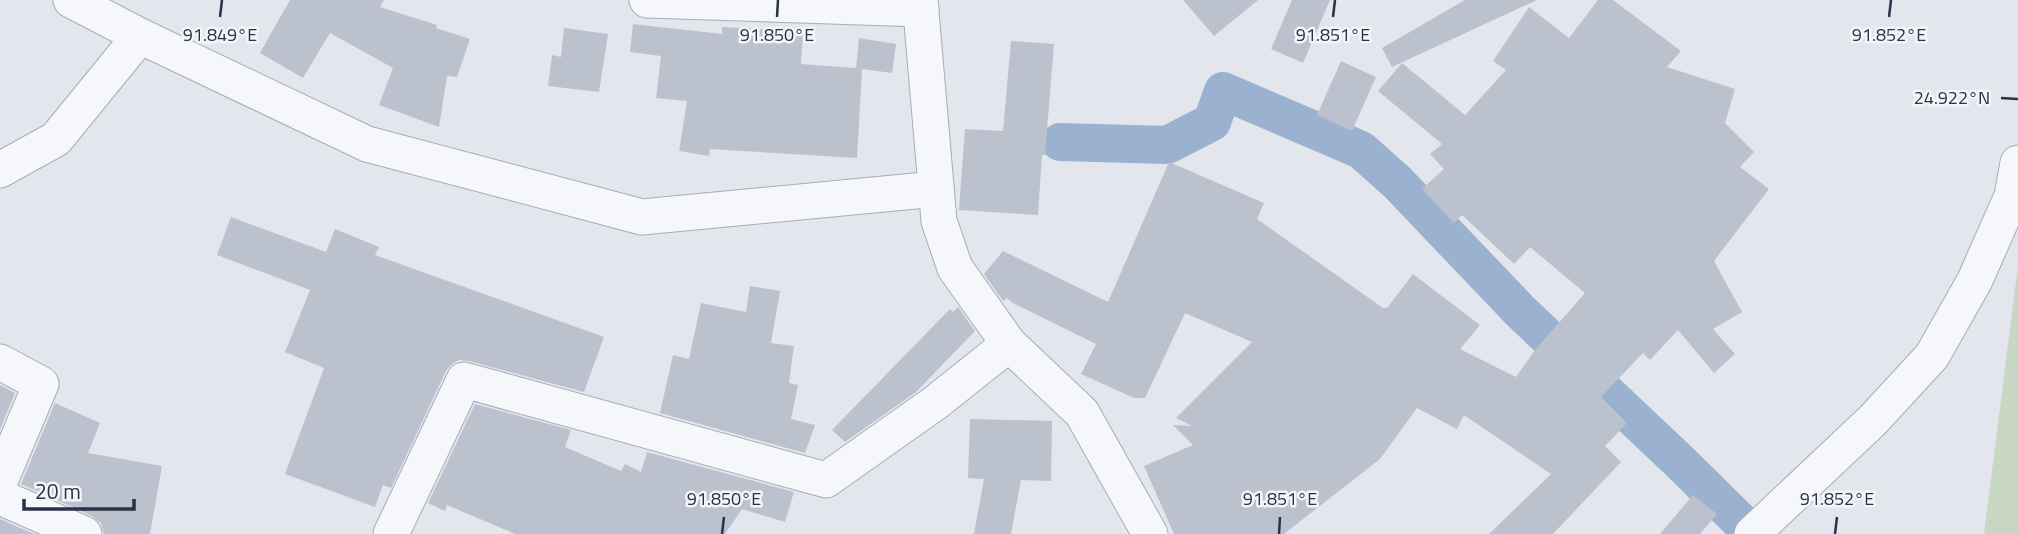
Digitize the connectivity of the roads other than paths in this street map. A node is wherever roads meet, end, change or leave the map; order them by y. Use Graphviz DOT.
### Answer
graph roads {
  1 [pos="71,0"];
  2 [pos="647,0"];
  3 [pos="921,4"];
  4 [pos="140,36"];
  5 [pos="2018,163"];
  6 [pos="0,170"];
  7 [pos="936,189"];
  8 [pos="1009,344"];
  9 [pos="0,362"];
  10 [pos="0,481"];
  11 [pos="0,497"];
  12 [pos="83,534"];
  13 [pos="391,534"];
  14 [pos="1150,534"];
  15 [pos="1752,534"];
  1 -- 4 [label="street"];
  2 -- 3 [label="street"];
  3 -- 7 [label="street"];
  4 -- 6 [label="street"];
  4 -- 7 [label="street"];
  5 -- 15 [label="street"];
  7 -- 8 [label="street"];
  8 -- 13 [label="street"];
  8 -- 14 [label="street"];
  9 -- 10 [label="street"];
  11 -- 12 [label="street"];
}
